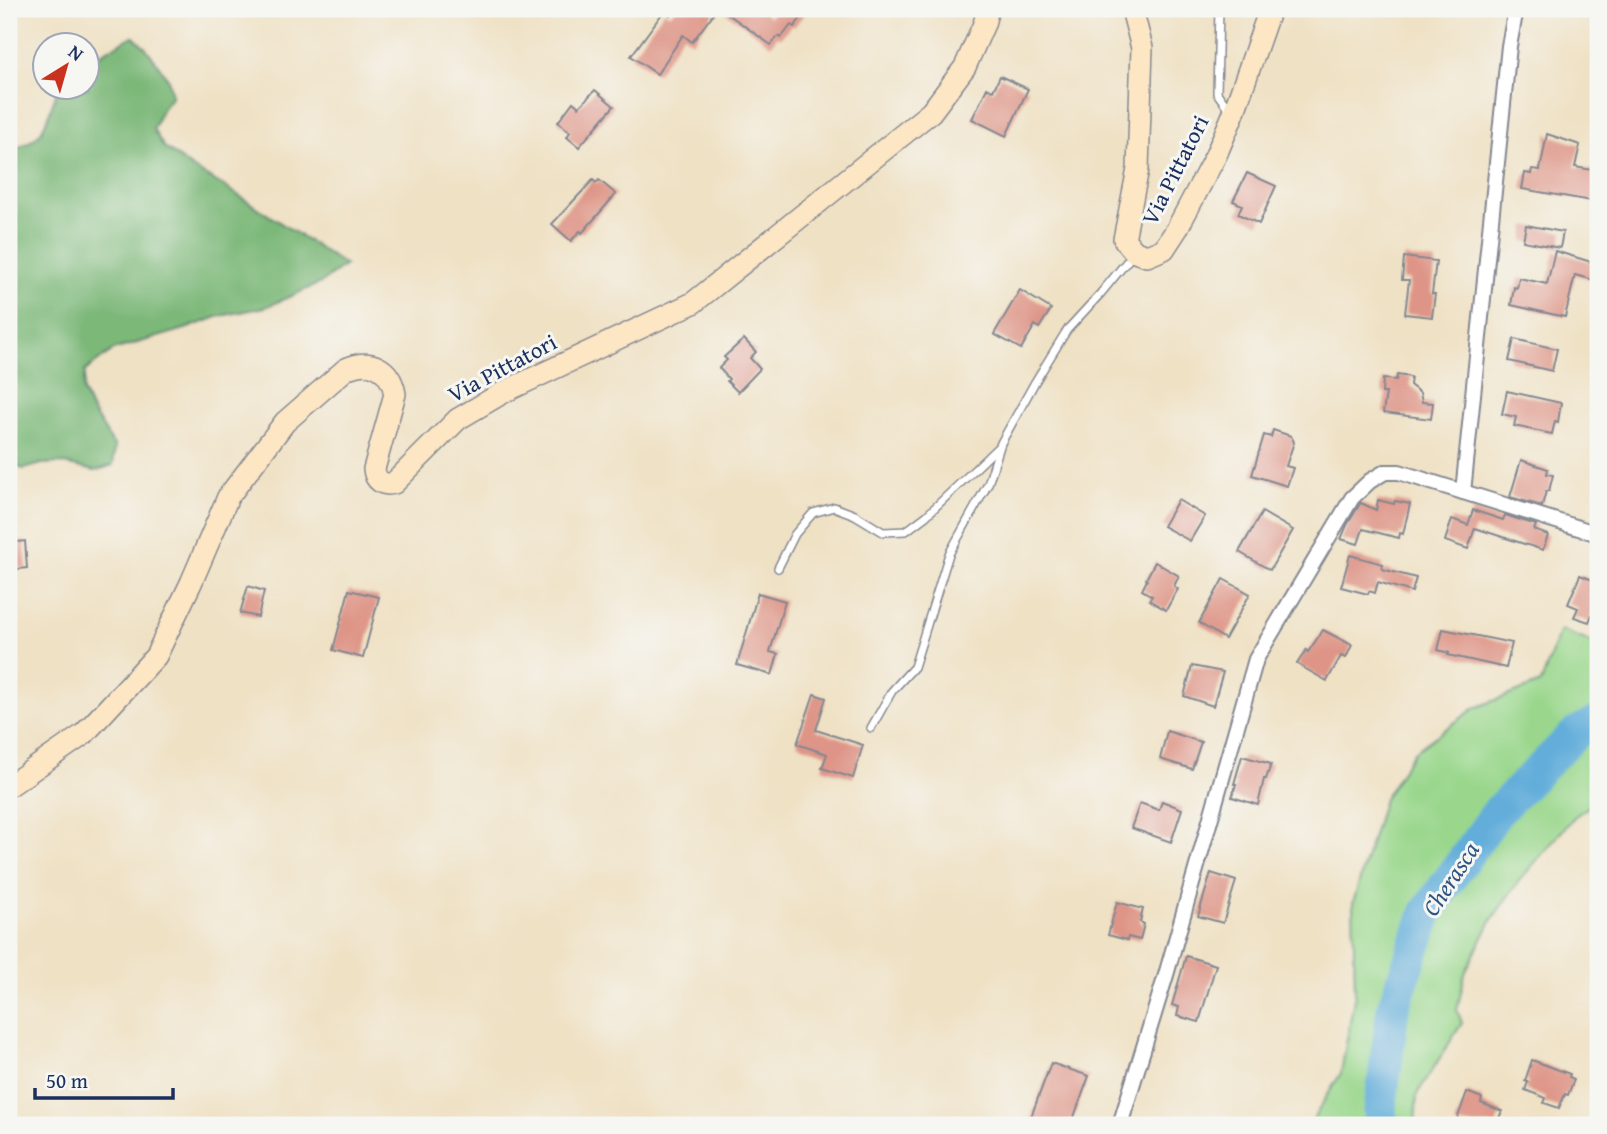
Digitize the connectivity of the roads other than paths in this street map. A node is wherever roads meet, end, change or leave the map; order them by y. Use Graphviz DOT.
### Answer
graph roads {
  1 [pos="988,9"];
  2 [pos="1132,9"];
  3 [pos="1219,9"];
  4 [pos="1270,9"];
  5 [pos="1516,9"];
  6 [pos="1233,115"];
  7 [pos="1135,252"];
  8 [pos="1000,445"];
  9 [pos="1464,492"];
  10 [pos="1598,534"];
  11 [pos="778,568"];
  12 [pos="871,728"];
  13 [pos="9,786"];
  14 [pos="1120,1125"];
  1 -- 13 [label="street, Via Pittatori"];
  2 -- 7 [label="street, Via Pittatori"];
  3 -- 6 [label="lane"];
  4 -- 6 [label="street, Via Pittatori"];
  5 -- 9 [label="street"];
  6 -- 7 [label="street, Via Pittatori"];
  7 -- 8 [label="lane"];
  8 -- 11 [label="lane"];
  8 -- 12 [label="lane"];
  9 -- 10 [label="street"];
  9 -- 14 [label="street"];
}
